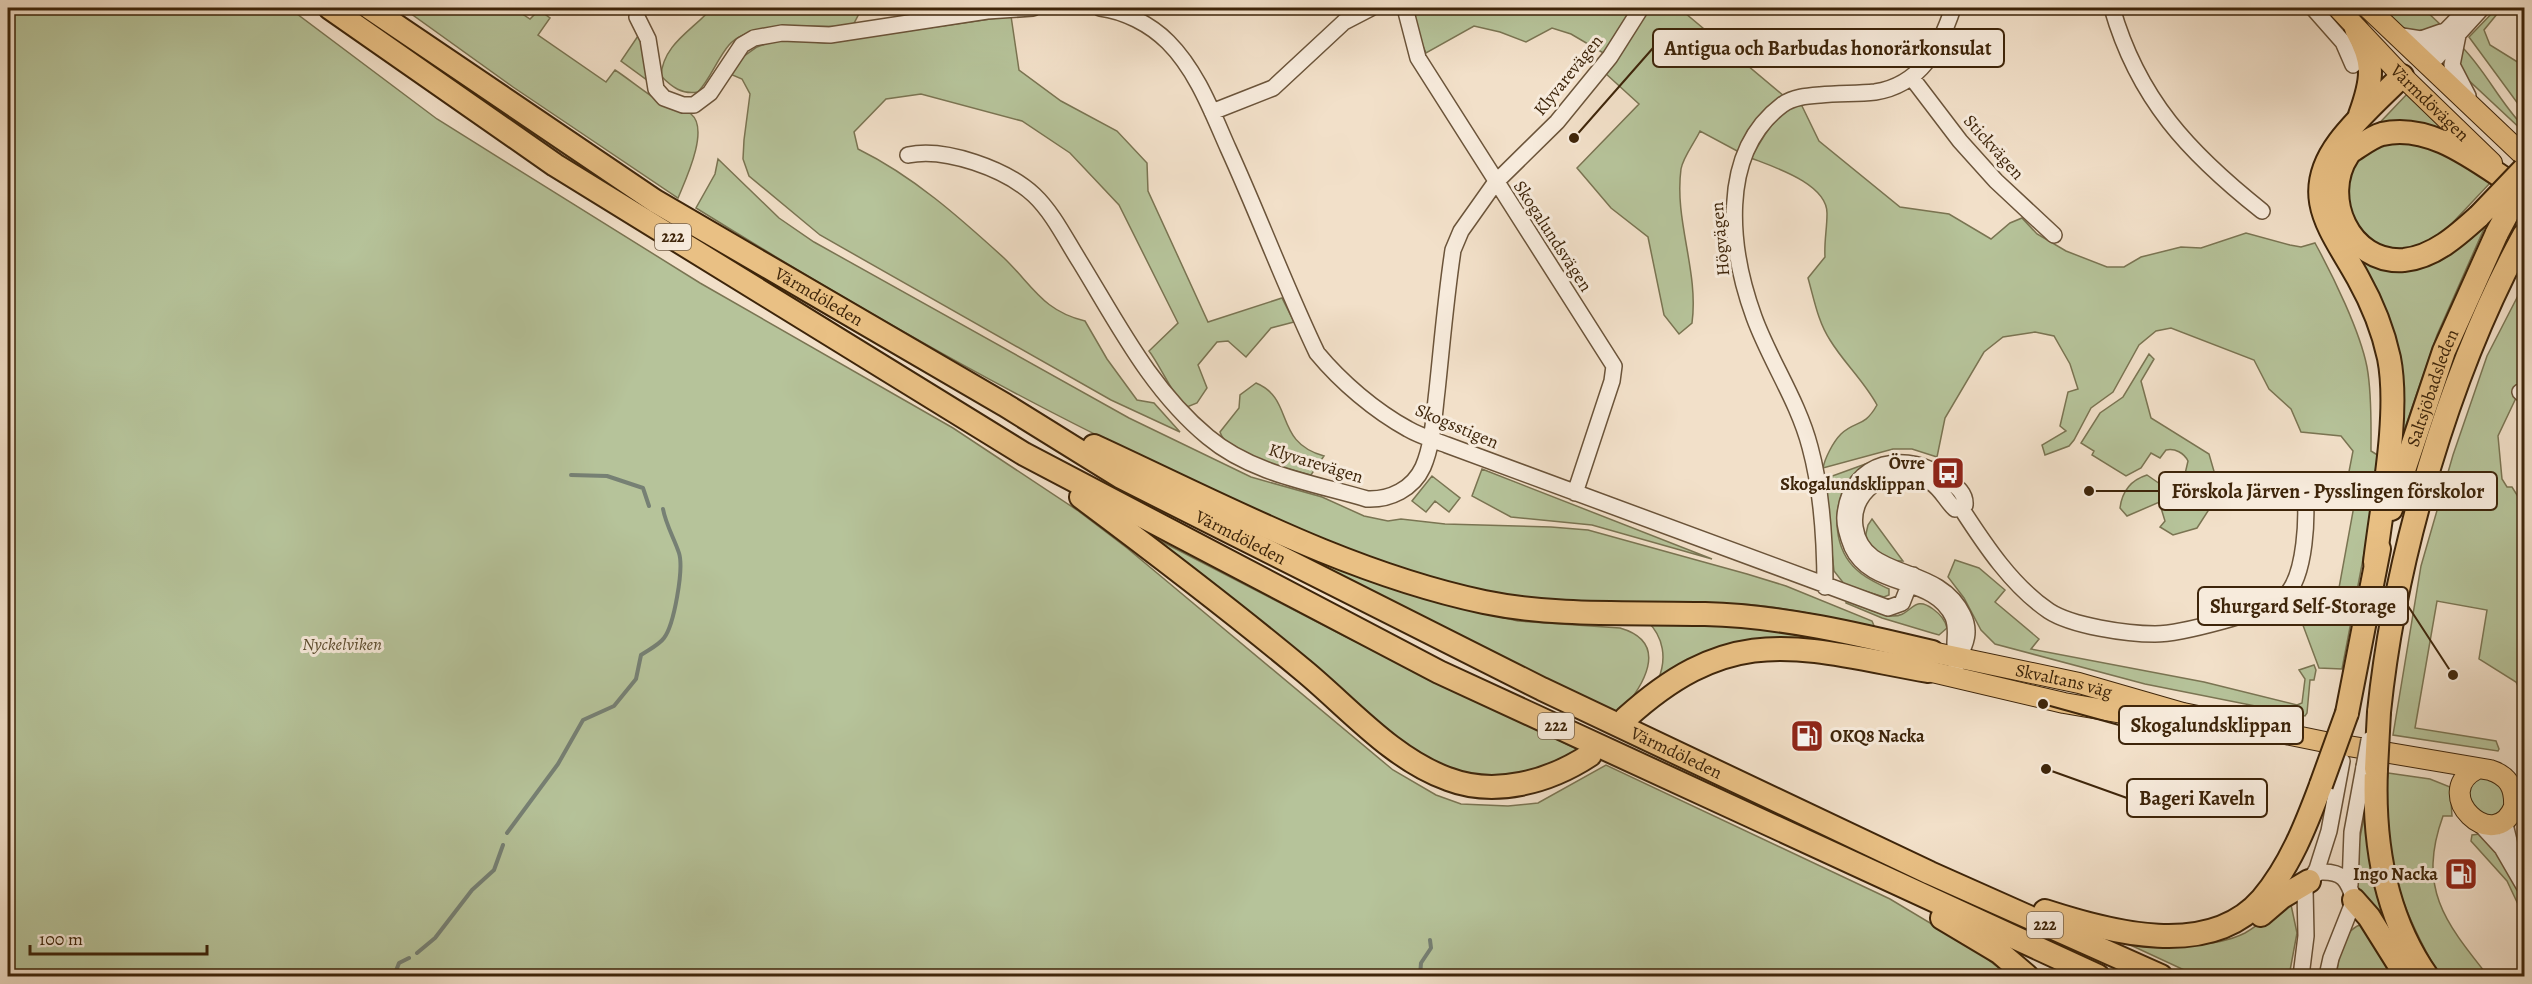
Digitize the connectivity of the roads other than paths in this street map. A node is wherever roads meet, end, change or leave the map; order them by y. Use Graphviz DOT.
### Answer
graph roads {
  1 [pos="330,8"];
  2 [pos="370,8"];
  3 [pos="1033,8"];
  4 [pos="1102,8"];
  5 [pos="1371,8"];
  6 [pos="1405,8"];
  7 [pos="1641,8"];
  8 [pos="1953,8"];
  9 [pos="2112,8"];
  10 [pos="2313,8"];
  11 [pos="2338,8"];
  12 [pos="2368,8"];
  13 [pos="2468,8"];
  14 [pos="2482,8"];
  15 [pos="637,17"];
  16 [pos="2356,28"];
  17 [pos="2453,31"];
  18 [pos="2396,35"];
  19 [pos="2425,61"];
  20 [pos="2353,65"];
  21 [pos="1912,78"];
  22 [pos="2406,80"];
  23 [pos="1212,112"];
  24 [pos="2478,113"];
  25 [pos="2358,121"];
  26 [pos="2350,152"];
  27 [pos="908,155"];
  28 [pos="2524,156"];
  29 [pos="1495,183"];
  30 [pos="2523,183"];
  31 [pos="2262,211"];
  32 [pos="2054,235"];
  33 [pos="2522,248"];
  34 [pos="1005,405"];
  35 [pos="1431,438"];
  36 [pos="1024,454"];
  37 [pos="2304,487"];
  38 [pos="1575,493"];
  39 [pos="2375,562"];
  40 [pos="1911,580"];
  41 [pos="1825,587"];
  42 [pos="1958,658"];
  43 [pos="1930,662"];
  44 [pos="1954,678"];
  45 [pos="2347,713"];
  46 [pos="1626,718"];
  47 [pos="1590,755"];
  48 [pos="2370,768"];
  49 [pos="2477,770"];
  50 [pos="2517,781"];
  51 [pos="2461,792"];
  52 [pos="2514,810"];
  53 [pos="2480,824"];
  54 [pos="1797,837"];
  55 [pos="1930,873"];
  56 [pos="2524,873"];
  57 [pos="2311,879"];
  58 [pos="2524,886"];
  59 [pos="2352,893"];
  60 [pos="2155,936"];
  61 [pos="2027,976"];
  62 [pos="2098,976"];
  63 [pos="2161,976"];
  64 [pos="2301,976"];
  65 [pos="2327,976"];
  66 [pos="2406,976"];
  67 [pos="2427,976"];
  1 -- 36 [label="highway, Värmdöleden / 222"];
  2 -- 34 [label="highway, Värmdöleden / 222"];
  3 -- 15 [label="street"];
  4 -- 23 [label="street, Skogsstigen"];
  5 -- 23 [label="street"];
  6 -- 29 [label="street, Skogalundsvägen"];
  7 -- 29 [label="street, Klyvarevägen"];
  8 -- 21 [label="street, Högvägen"];
  9 -- 31 [label="street"];
  10 -- 20 [label="street"];
  11 -- 16 [label="main road, Värmdövägen"];
  12 -- 18 [label="main road, Värmdövägen"];
  13 -- 17 [label="street"];
  14 -- 17 [label="street"];
  16 -- 22 [label="main road, Värmdövägen"];
  16 -- 25 [label="highway"];
  17 -- 18 [label="street"];
  17 -- 19 [label="street"];
  17 -- 24 [label="street"];
  18 -- 19 [label="main road, Värmdövägen"];
  19 -- 22 [label="main road"];
  19 -- 24 [label="main road, Värmdövägen"];
  21 -- 32 [label="street, Stickvägen"];
  21 -- 41 [label="street, Högvägen"];
  22 -- 25 [label="highway"];
  22 -- 26 [label="highway"];
  22 -- 30 [label="main road, Värmdövägen"];
  23 -- 35 [label="street, Skogsstigen"];
  24 -- 28 [label="main road, Värmdövägen"];
  25 -- 39 [label="highway"];
  26 -- 30 [label="highway"];
  26 -- 30 [label="highway, bridge"];
  27 -- 35 [label="street, Klyvarevägen"];
  29 -- 35 [label="street, Klyvarevägen"];
  29 -- 38 [label="street, Skogalundsvägen"];
  30 -- 39 [label="highway, Saltsjöbadsleden, bridge"];
  33 -- 48 [label="highway, Saltsjöbadsleden, bridge"];
  34 -- 43 [label="highway"];
  34 -- 55 [label="highway, Värmdöleden / 222"];
  35 -- 38 [label="street, Skogsstigen"];
  36 -- 47 [label="highway"];
  36 -- 54 [label="highway, Värmdöleden / 222"];
  37 -- 40 [label="street"];
  38 -- 41 [label="street, Skogsstigen"];
  39 -- 45 [label="highway, Saltsjöbadsleden"];
  40 -- 41 [label="street, Skogsstigen"];
  40 -- 42 [label="street"];
  42 -- 43 [label="main road, Skvaltans väg"];
  42 -- 44 [label="street"];
  42 -- 49 [label="main road, Skvaltans väg"];
  43 -- 44 [label="main road, Skvaltans väg"];
  43 -- 46 [label="highway"];
  44 -- 51 [label="main road, Skvaltans väg"];
  45 -- 57 [label="street, bridge"];
  45 -- 60 [label="highway, Saltsjöbadsleden, bridge"];
  48 -- 59 [label="street"];
  48 -- 67 [label="highway, Saltsjöbadsleden"];
  49 -- 50 [label="main road, Skvaltans väg"];
  49 -- 51 [label="main road"];
  50 -- 52 [label="main road, Skvaltans väg"];
  51 -- 53 [label="main road, Skvaltans väg"];
  52 -- 53 [label="main road"];
  52 -- 56 [label="street, Skvaltans väg"];
  53 -- 58 [label="street, Skvaltans väg"];
  54 -- 61 [label="highway"];
  54 -- 62 [label="highway, Värmdöleden / 222"];
  55 -- 60 [label="highway"];
  55 -- 63 [label="highway, Värmdöleden / 222"];
  57 -- 59 [label="street"];
  57 -- 60 [label="highway"];
  57 -- 64 [label="street"];
  59 -- 65 [label="street"];
  59 -- 66 [label="highway"];
}
